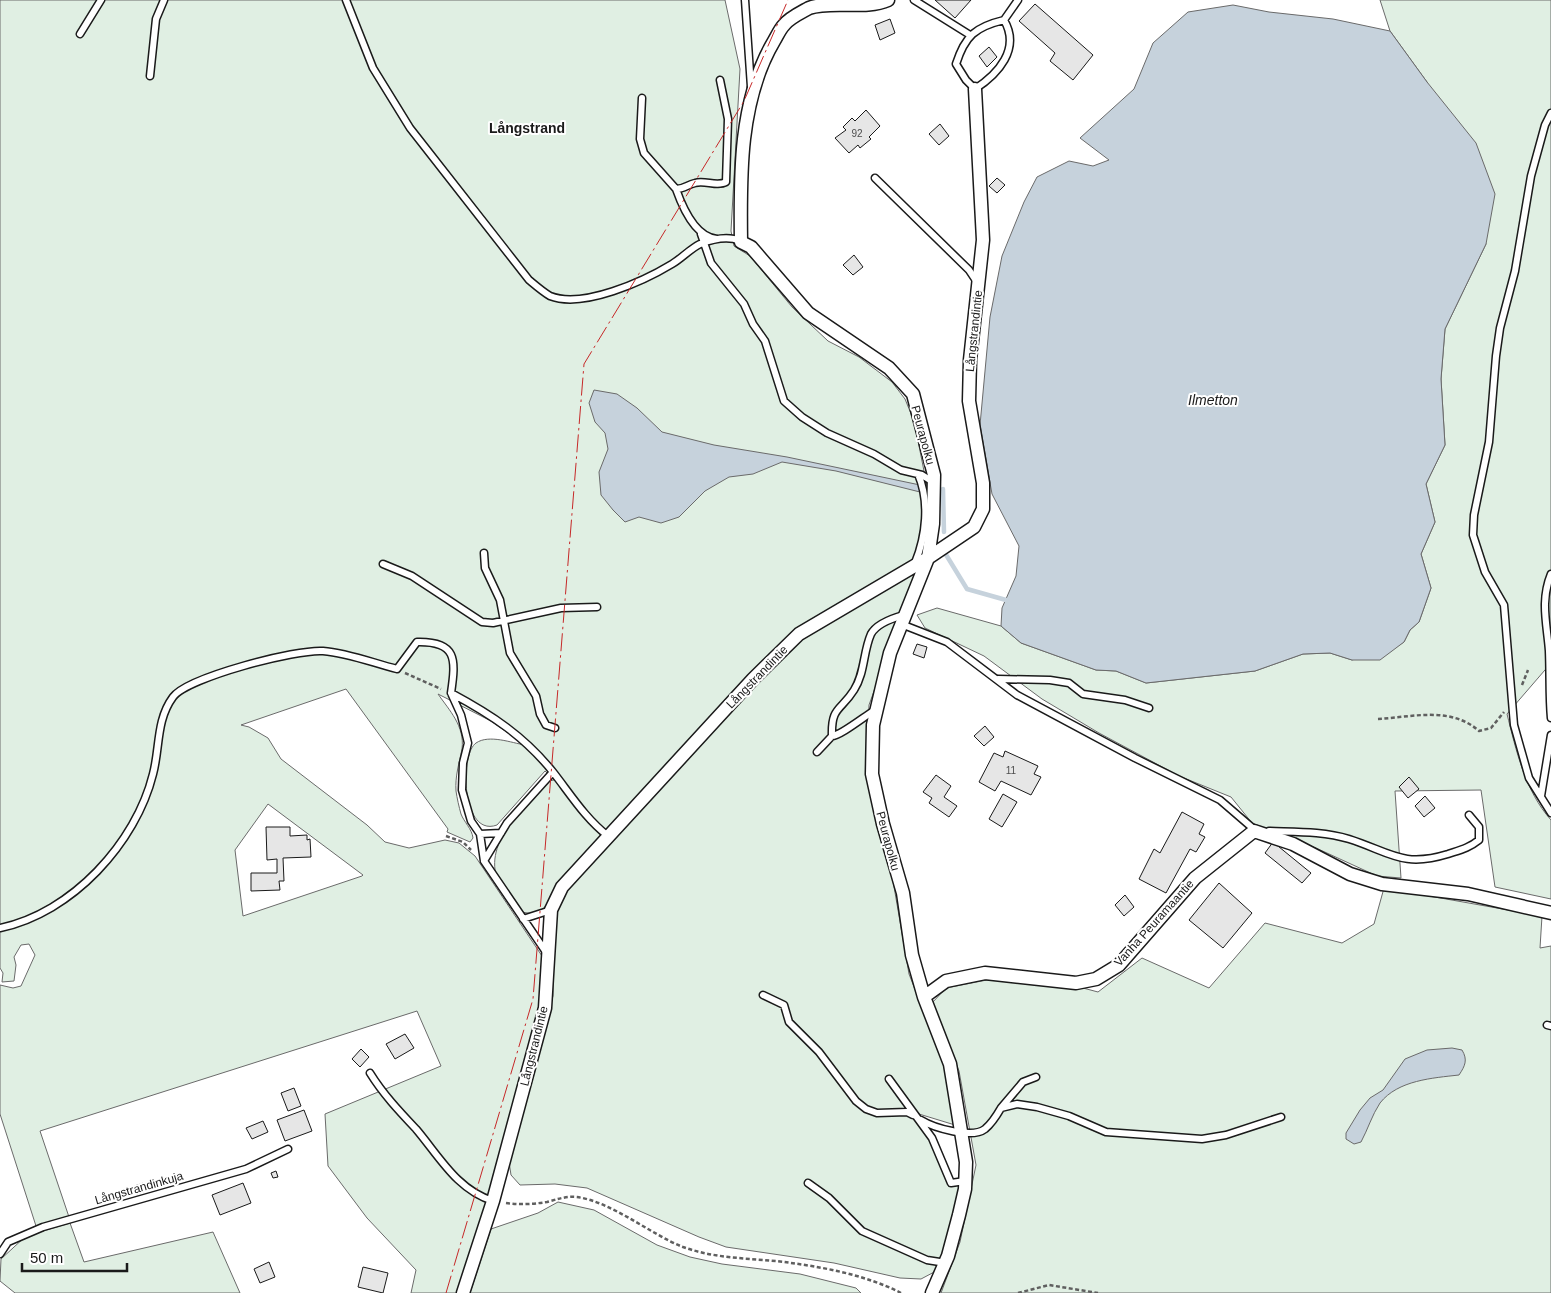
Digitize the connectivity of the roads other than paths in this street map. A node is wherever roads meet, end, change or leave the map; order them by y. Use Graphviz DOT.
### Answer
graph roads {
  1 [pos="101,0"];
  2 [pos="164,0"];
  3 [pos="346,0"];
  4 [pos="745,0"];
  5 [pos="888,0"];
  6 [pos="914,0"];
  7 [pos="1018,0"];
  8 [pos="1004,20"];
  9 [pos="80,34"];
  10 [pos="970,35"];
  11 [pos="150,76"];
  12 [pos="720,80"];
  13 [pos="975,89"];
  14 [pos="751,93"];
  15 [pos="642,98"];
  16 [pos="1551,113"];
  17 [pos="875,178"];
  18 [pos="676,188"];
  19 [pos="701,234"];
  20 [pos="721,239"];
  21 [pos="742,242"];
  22 [pos="704,243"];
  23 [pos="979,285"];
  24 [pos="918,474"];
  25 [pos="934,483"];
  26 [pos="484,554"];
  27 [pos="928,558"];
  28 [pos="383,564"];
  29 [pos="914,566"];
  30 [pos="1551,574"];
  31 [pos="597,606"];
  32 [pos="504,620"];
  33 [pos="903,620"];
  34 [pos="998,679"];
  35 [pos="451,693"];
  36 [pos="1150,708"];
  37 [pos="876,710"];
  38 [pos="1551,718"];
  39 [pos="555,728"];
  40 [pos="1551,735"];
  41 [pos="832,736"];
  42 [pos="817,752"];
  43 [pos="553,772"];
  44 [pos="1541,796"];
  45 [pos="1551,813"];
  46 [pos="1469,815"];
  47 [pos="1254,830"];
  48 [pos="501,833"];
  49 [pos="480,834"];
  50 [pos="608,836"];
  51 [pos="484,861"];
  52 [pos="551,910"];
  53 [pos="1551,913"];
  54 [pos="523,919"];
  55 [pos="0,928"];
  56 [pos="547,953"];
  57 [pos="763,995"];
  58 [pos="924,996"];
  59 [pos="370,1073"];
  60 [pos="1036,1076"];
  61 [pos="889,1079"];
  62 [pos="1002,1108"];
  63 [pos="916,1116"];
  64 [pos="1281,1117"];
  65 [pos="961,1132"];
  66 [pos="288,1149"];
  67 [pos="965,1181"];
  68 [pos="808,1183"];
  69 [pos="493,1201"];
  70 [pos="0,1254"];
  71 [pos="945,1262"];
  72 [pos="463,1293"];
  73 [pos="932,1293"];
  1 -- 9 [label="lane"];
  2 -- 11 [label="lane"];
  3 -- 22 [label="lane"];
  4 -- 14 [label="lane"];
  5 -- 14 [label="street"];
  6 -- 10 [label="lane"];
  7 -- 8 [label="lane"];
  8 -- 10 [label="lane"];
  8 -- 13 [label="lane"];
  10 -- 13 [label="lane"];
  12 -- 18 [label="lane"];
  13 -- 23 [label="street, Långstrandintie"];
  14 -- 21 [label="street"];
  15 -- 18 [label="lane"];
  16 -- 44 [label="lane"];
  17 -- 23 [label="lane"];
  18 -- 19 [label="lane"];
  19 -- 20 [label="lane"];
  19 -- 22 [label="lane"];
  20 -- 21 [label="lane"];
  20 -- 22 [label="lane"];
  21 -- 25 [label="street, Peurapolku"];
  22 -- 24 [label="lane"];
  23 -- 27 [label="street, Långstrandintie"];
  24 -- 25 [label="lane"];
  24 -- 29 [label="lane"];
  25 -- 27 [label="street, Peurapolku"];
  26 -- 32 [label="lane"];
  27 -- 29 [label="street, Långstrandintie"];
  27 -- 33 [label="street, Peurapolku"];
  28 -- 32 [label="lane"];
  29 -- 50 [label="street, Långstrandintie"];
  30 -- 38 [label="lane"];
  31 -- 32 [label="lane"];
  32 -- 39 [label="lane"];
  33 -- 34 [label="lane"];
  33 -- 37 [label="street, Peurapolku"];
  33 -- 41 [label="lane"];
  34 -- 36 [label="lane"];
  34 -- 47 [label="lane"];
  35 -- 43 [label="lane"];
  35 -- 49 [label="lane"];
  35 -- 55 [label="lane"];
  37 -- 41 [label="lane"];
  37 -- 58 [label="street, Peurapolku"];
  40 -- 44 [label="lane"];
  41 -- 42 [label="lane"];
  43 -- 48 [label="lane"];
  43 -- 50 [label="lane"];
  44 -- 45 [label="lane"];
  46 -- 47 [label="lane"];
  47 -- 53 [label="street"];
  47 -- 58 [label="street, Vanha Peuramaantie"];
  48 -- 49 [label="lane"];
  48 -- 51 [label="lane"];
  49 -- 51 [label="lane"];
  50 -- 52 [label="street, Långstrandintie"];
  51 -- 54 [label="lane"];
  52 -- 54 [label="lane"];
  52 -- 56 [label="street, Långstrandintie"];
  54 -- 56 [label="lane"];
  56 -- 69 [label="street, Långstrandintie"];
  57 -- 63 [label="lane"];
  58 -- 65 [label="street"];
  59 -- 69 [label="lane"];
  60 -- 62 [label="lane"];
  61 -- 63 [label="lane"];
  62 -- 64 [label="lane"];
  62 -- 65 [label="lane"];
  63 -- 65 [label="lane"];
  63 -- 67 [label="lane"];
  65 -- 67 [label="street"];
  66 -- 70 [label="lane, Långstrandinkuja"];
  67 -- 71 [label="street"];
  68 -- 71 [label="lane"];
  69 -- 72 [label="street, Långstrandintie"];
  71 -- 73 [label="street"];
}
